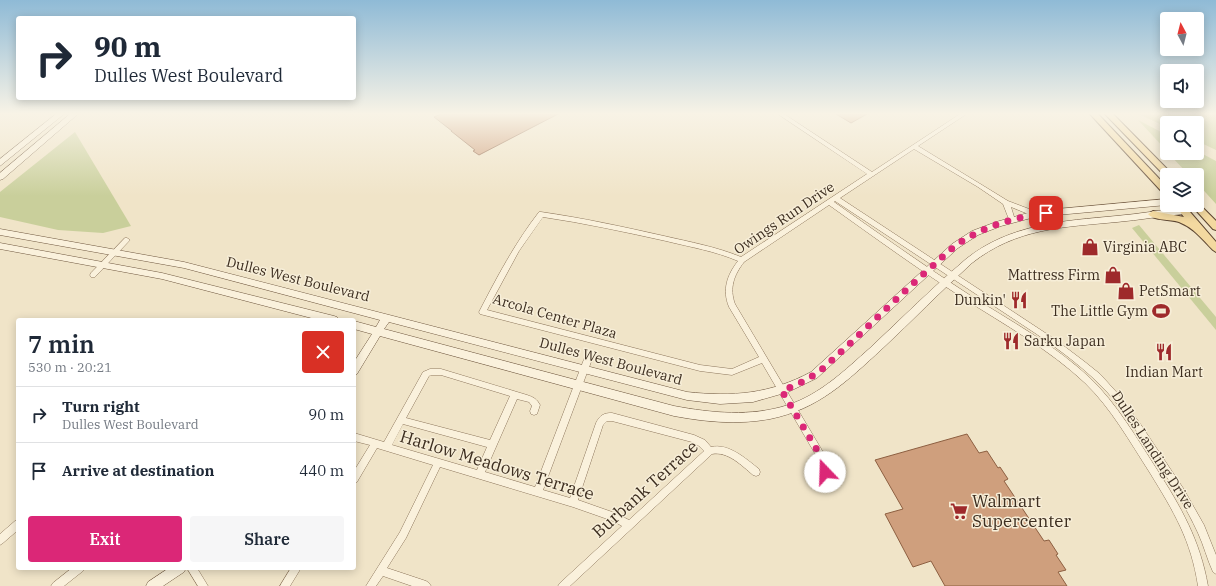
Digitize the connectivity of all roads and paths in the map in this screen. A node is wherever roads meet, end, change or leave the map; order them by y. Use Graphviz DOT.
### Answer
graph roads {
  1 [pos="27,141"];
  2 [pos="42,141"];
  3 [pos="822,141"];
  4 [pos="920,141"];
  5 [pos="1120,141"];
  6 [pos="1136,141"];
  7 [pos="913,146"];
  8 [pos="0,164"];
  9 [pos="1162,168"];
  10 [pos="871,174"];
  11 [pos="0,178"];
  12 [pos="1160,185"];
  13 [pos="836,199"];
  14 [pos="830,203"];
  15 [pos="1006,203"];
  16 [pos="1160,203"];
  17 [pos="1163,212"];
  18 [pos="1186,212"];
  19 [pos="1202,212"];
  20 [pos="1035,214"];
  21 [pos="1153,214"];
  22 [pos="1012,220"];
  23 [pos="1216,227"];
  24 [pos="0,232"];
  25 [pos="1203,232"];
  26 [pos="127,240"];
  27 [pos="0,246"];
  28 [pos="1216,248"];
  29 [pos="115,252"];
  30 [pos="742,260"];
  31 [pos="103,265"];
  32 [pos="931,268"];
  33 [pos="93,275"];
  34 [pos="949,280"];
  35 [pos="387,317"];
  36 [pos="326,318"];
  37 [pos="356,326"];
  38 [pos="378,332"];
  39 [pos="590,354"];
  40 [pos="763,359"];
  41 [pos="356,368"];
  42 [pos="585,369"];
  43 [pos="578,385"];
  44 [pos="782,391"];
  45 [pos="515,395"];
  46 [pos="792,408"];
  47 [pos="534,411"];
  48 [pos="402,420"];
  49 [pos="356,438"];
  50 [pos="375,444"];
  51 [pos="493,444"];
  52 [pos="386,447"];
  53 [pos="710,451"];
  54 [pos="438,463"];
  55 [pos="756,472"];
  56 [pos="478,475"];
  57 [pos="356,476"];
  58 [pos="825,481"];
  59 [pos="537,493"];
  60 [pos="573,503"];
  61 [pos="629,525"];
  62 [pos="16,526"];
  63 [pos="0,540"];
  64 [pos="1216,569"];
  65 [pos="77,570"];
  66 [pos="177,570"];
  67 [pos="193,570"];
  68 [pos="295,570"];
  69 [pos="381,571"];
  70 [pos="56,586"];
  71 [pos="152,586"];
  72 [pos="203,586"];
  73 [pos="285,586"];
  74 [pos="371,586"];
  75 [pos="426,586"];
  76 [pos="563,586"];
  77 [pos="1203,586"];
  1 -- 8 [label="street"];
  2 -- 11 [label="street"];
  3 -- 10 [label="street"];
  4 -- 7 [label="street, Owings Run Drive"];
  5 -- 12 [label="main road"];
  6 -- 9 [label="main road"];
  7 -- 10 [label="street, Owings Run Drive"];
  7 -- 15 [label="street"];
  10 -- 13 [label="street, Owings Run Drive"];
  13 -- 14 [label="street, Owings Run Drive"];
  13 -- 32 [label="street"];
  14 -- 30 [label="street, Owings Run Drive"];
  14 -- 32 [label="street"];
  15 -- 20 [label="street"];
  15 -- 22 [label="street"];
  16 -- 20 [label="street, Dulles West Boulevard"];
  17 -- 21 [label="street"];
  18 -- 25 [label="main road"];
  19 -- 23 [label="main road"];
  20 -- 22 [label="street, Dulles West Boulevard"];
  21 -- 25 [label="main road"];
  21 -- 34 [label="street"];
  22 -- 32 [label="street, Dulles West Boulevard"];
  24 -- 29 [label="street, Dulles West Boulevard"];
  25 -- 28 [label="main road"];
  26 -- 29 [label="street"];
  27 -- 31 [label="street"];
  29 -- 31 [label="street"];
  29 -- 35 [label="street, Dulles West Boulevard"];
  30 -- 40 [label="street, Owings Run Drive"];
  30 -- 40 [label="street, Arcola Center Plaza"];
  31 -- 33 [label="street"];
  31 -- 36 [label="street"];
  32 -- 34 [label="street, Dulles Landing Drive"];
  32 -- 44 [label="street, Dulles West Boulevard"];
  34 -- 46 [label="street"];
  34 -- 64 [label="street, Dulles Landing Drive"];
  34 -- 77 [label="street, Dulles Landing Drive"];
  35 -- 38 [label="street"];
  35 -- 42 [label="street, Dulles West Boulevard"];
  37 -- 38 [label="street"];
  38 -- 41 [label="street"];
  38 -- 43 [label="street"];
  39 -- 42 [label="street"];
  40 -- 44 [label="street, Owings Run Drive"];
  42 -- 43 [label="street"];
  42 -- 44 [label="street, Dulles West Boulevard"];
  43 -- 46 [label="street"];
  43 -- 59 [label="street"];
  44 -- 46 [label="street, Owings Run Drive"];
  45 -- 47 [label="street"];
  45 -- 48 [label="street"];
  45 -- 51 [label="street"];
  46 -- 58 [label="street, Owings Run Drive"];
  48 -- 51 [label="street"];
  48 -- 52 [label="street"];
  49 -- 50 [label="street, Harlow Meadows Terrace"];
  50 -- 52 [label="street, Harlow Meadows Terrace"];
  50 -- 57 [label="street"];
  51 -- 56 [label="street"];
  52 -- 54 [label="street, Harlow Meadows Terrace"];
  53 -- 55 [label="street, Burbank Terrace"];
  53 -- 60 [label="street"];
  53 -- 61 [label="street, Burbank Terrace"];
  54 -- 56 [label="street, Harlow Meadows Terrace"];
  54 -- 69 [label="street"];
  56 -- 59 [label="street, Harlow Meadows Terrace"];
  59 -- 60 [label="street, Harlow Meadows Terrace"];
  60 -- 61 [label="street, Harlow Meadows Terrace"];
  61 -- 76 [label="street, Burbank Terrace"];
  62 -- 63 [label="street"];
  65 -- 70 [label="street"];
  66 -- 71 [label="street"];
  67 -- 72 [label="street"];
  68 -- 73 [label="street"];
  69 -- 74 [label="street"];
  69 -- 75 [label="street"];
}
